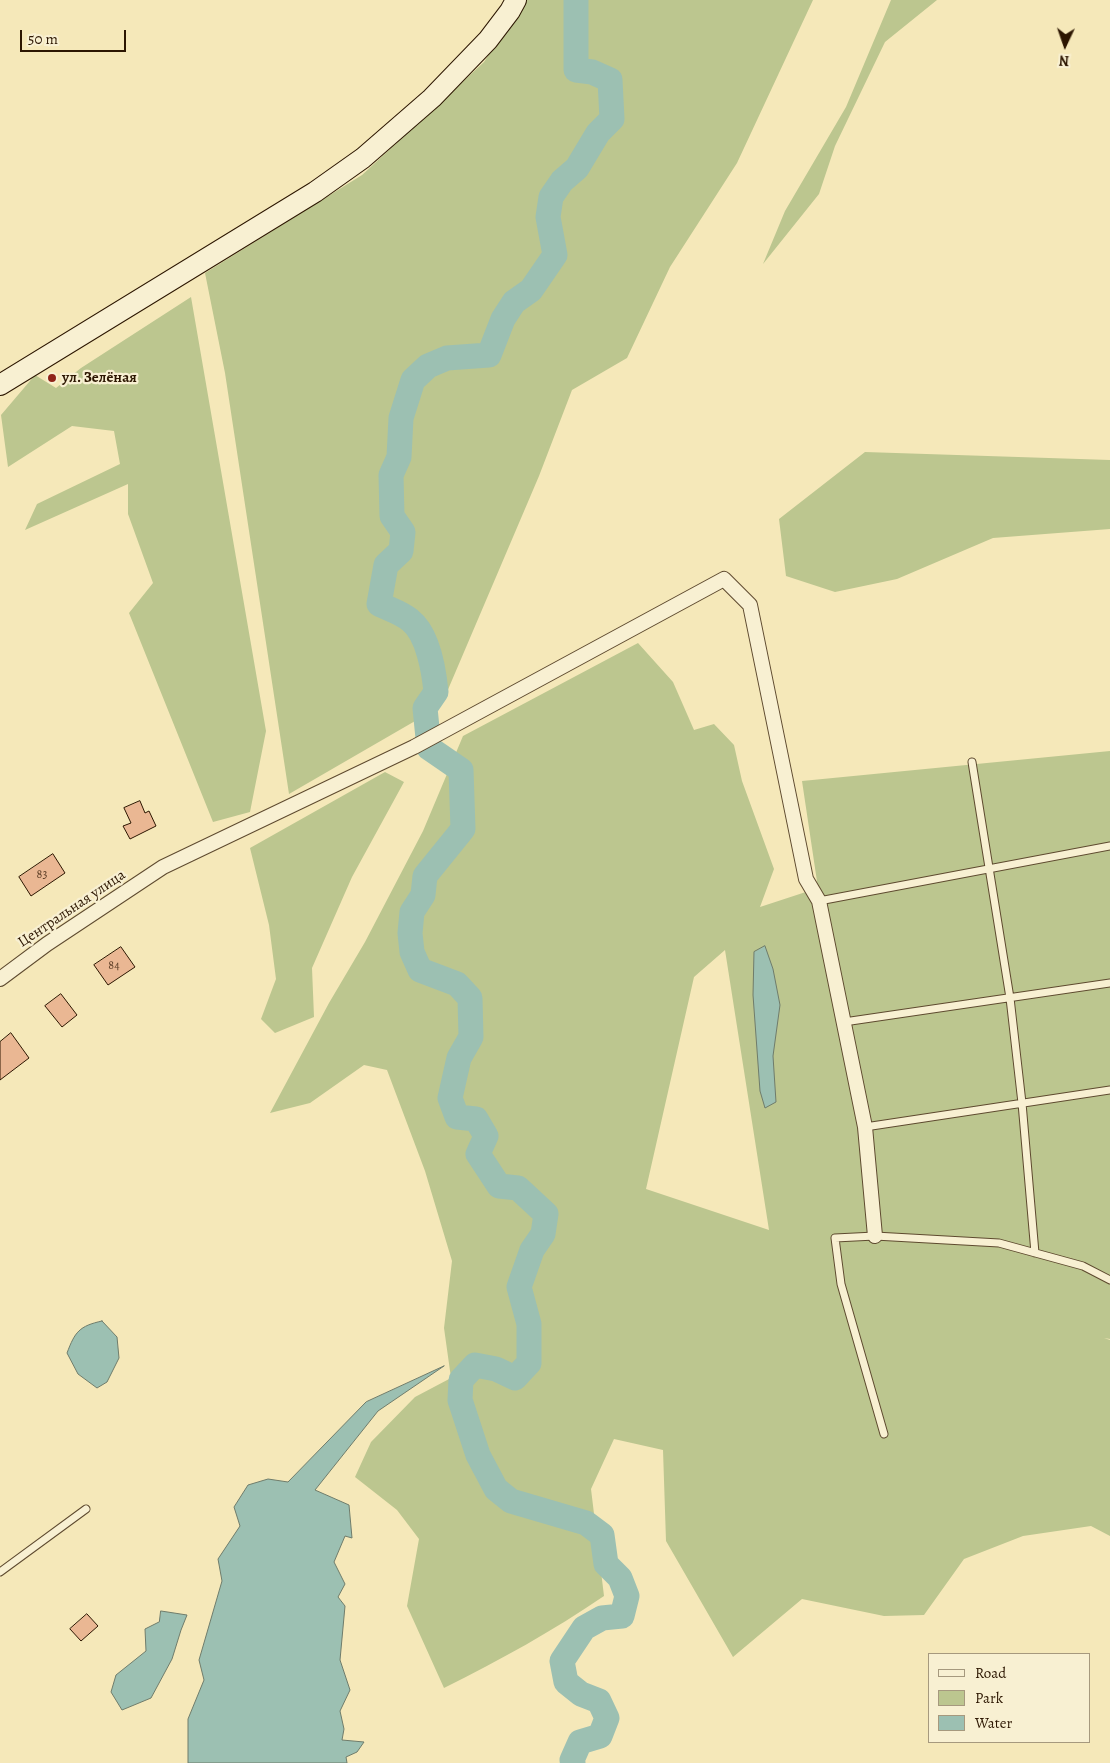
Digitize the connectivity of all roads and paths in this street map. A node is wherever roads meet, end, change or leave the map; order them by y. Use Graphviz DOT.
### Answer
graph roads {
  1 [pos="516,0"];
  2 [pos="0,385"];
  3 [pos="972,762"];
  4 [pos="1110,846"];
  5 [pos="990,868"];
  6 [pos="819,901"];
  7 [pos="0,979"];
  8 [pos="1110,983"];
  9 [pos="1010,998"];
  10 [pos="844,1022"];
  11 [pos="1110,1090"];
  12 [pos="1022,1103"];
  13 [pos="865,1127"];
  14 [pos="875,1236"];
  15 [pos="1035,1253"];
  16 [pos="1110,1280"];
  17 [pos="884,1434"];
  18 [pos="86,1509"];
  19 [pos="0,1572"];
  1 -- 2 [label="main road"];
  3 -- 5 [label="lane"];
  4 -- 5 [label="lane"];
  5 -- 6 [label="lane"];
  5 -- 9 [label="lane"];
  6 -- 7 [label="street, Центральная улица"];
  6 -- 10 [label="street"];
  8 -- 9 [label="lane"];
  9 -- 10 [label="lane"];
  9 -- 12 [label="lane"];
  10 -- 13 [label="street"];
  11 -- 12 [label="lane"];
  12 -- 13 [label="lane"];
  12 -- 15 [label="lane"];
  13 -- 14 [label="street"];
  14 -- 15 [label="lane"];
  14 -- 17 [label="lane"];
  15 -- 16 [label="lane"];
  18 -- 19 [label="lane"];
}
